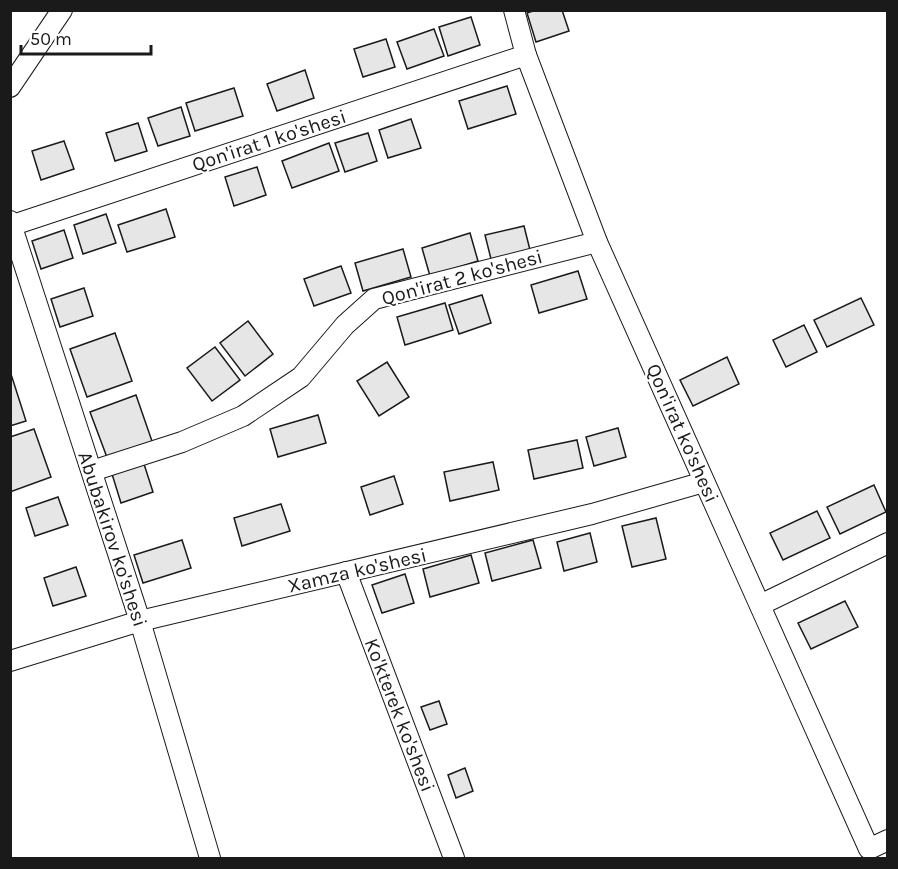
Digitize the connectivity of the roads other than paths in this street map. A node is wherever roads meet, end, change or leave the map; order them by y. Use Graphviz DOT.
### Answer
graph roads {
  1 [pos="62,10"];
  2 [pos="514,10"];
  3 [pos="526,55"];
  4 [pos="10,87"];
  5 [pos="12,223"];
  6 [pos="597,242"];
  7 [pos="92,471"];
  8 [pos="704,482"];
  9 [pos="888,543"];
  10 [pos="346,572"];
  11 [pos="760,605"];
  12 [pos="140,621"];
  13 [pos="10,661"];
  14 [pos="888,840"];
  15 [pos="210,858"];
  16 [pos="454,858"];
  1 -- 4 [label="street"];
  2 -- 3 [label="street, Qon'irat ko'shesi"];
  3 -- 5 [label="street, Qon'irat 1 ko'shesi"];
  3 -- 6 [label="street, Qon'irat ko'shesi"];
  5 -- 7 [label="street, Abubakirov ko'shesi"];
  6 -- 7 [label="street, Qon'irat 2 ko'shesi"];
  6 -- 8 [label="street, Qon'irat ko'shesi"];
  7 -- 12 [label="street, Abubakirov ko'shesi"];
  8 -- 10 [label="street, Xamza ko'shesi"];
  8 -- 11 [label="street, Qon'irat ko'shesi"];
  9 -- 11 [label="street"];
  10 -- 12 [label="street, Xamza ko'shesi"];
  10 -- 16 [label="street, Ko'kterek ko'shesi"];
  11 -- 14 [label="street, Qon'irat ko'shesi"];
  12 -- 13 [label="street, Xamza ko'shesi"];
  12 -- 15 [label="street, Abubakirov ko'shesi"];
}
